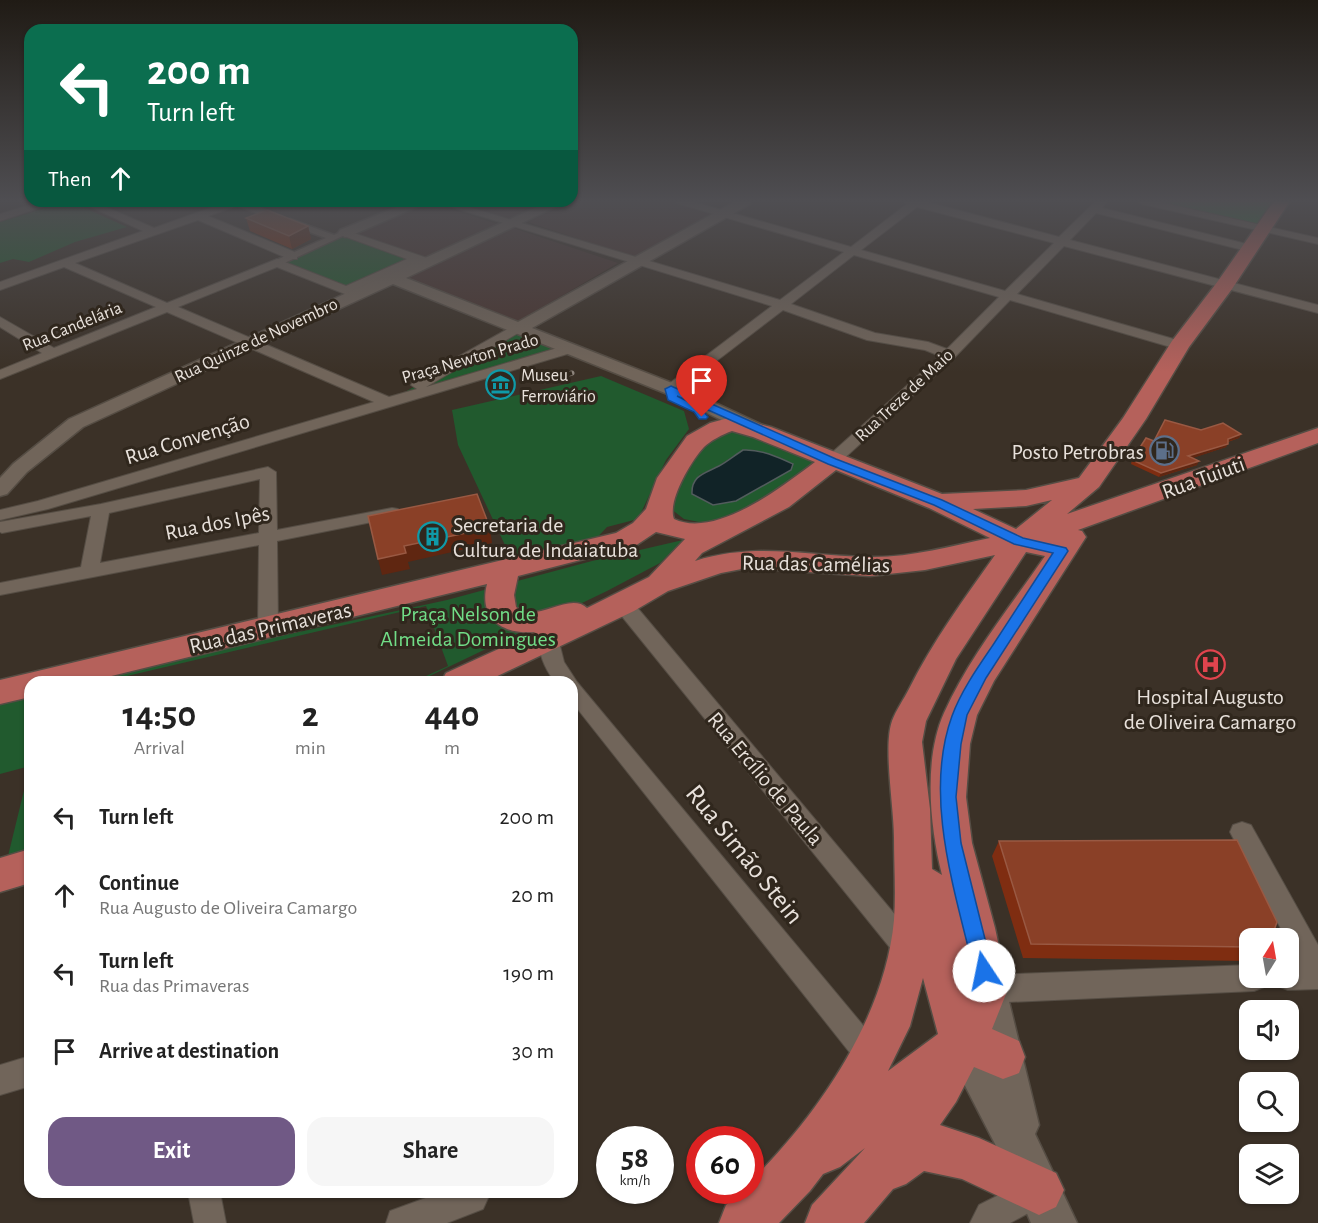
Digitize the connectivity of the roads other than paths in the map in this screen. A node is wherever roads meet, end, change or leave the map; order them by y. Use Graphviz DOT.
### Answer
graph roads {
  1 [pos="78,258"];
  2 [pos="287,258"];
  3 [pos="415,258"];
  4 [pos="427,258"];
  5 [pos="623,258"];
  6 [pos="643,258"];
  7 [pos="840,258"];
  8 [pos="879,258"];
  9 [pos="1045,258"];
  10 [pos="1126,258"];
  11 [pos="1244,258"];
  12 [pos="422,260"];
  13 [pos="277,262"];
  14 [pos="636,262"];
  15 [pos="64,263"];
  16 [pos="390,278"];
  17 [pos="1226,285"];
  18 [pos="0,286"];
  19 [pos="350,293"];
  20 [pos="1008,296"];
  21 [pos="779,304"];
  22 [pos="166,307"];
  23 [pos="1318,309"];
  24 [pos="0,321"];
  25 [pos="518,328"];
  26 [pos="249,343"];
  27 [pos="1179,345"];
  28 [pos="569,349"];
  29 [pos="53,354"];
  30 [pos="949,355"];
  31 [pos="0,375"];
  32 [pos="671,389"];
  33 [pos="387,402"];
  34 [pos="762,432"];
  35 [pos="1318,435"];
  36 [pos="696,441"];
  37 [pos="832,461"];
  38 [pos="1090,482"];
  39 [pos="0,490"];
  40 [pos="938,502"];
  41 [pos="101,509"];
  42 [pos="408,510"];
  43 [pos="658,512"];
  44 [pos="0,515"];
  45 [pos="1087,517"];
  46 [pos="740,522"];
  47 [pos="0,528"];
  48 [pos="268,537"];
  49 [pos="1019,541"];
  50 [pos="1061,551"];
  51 [pos="925,561"];
  52 [pos="505,570"];
  53 [pos="89,572"];
  54 [pos="658,584"];
  55 [pos="0,589"];
  56 [pos="623,604"];
  57 [pos="973,608"];
  58 [pos="268,627"];
  59 [pos="550,639"];
  60 [pos="64,676"];
  61 [pos="470,676"];
  62 [pos="562,676"];
  63 [pos="24,686"];
  64 [pos="0,692"];
  65 [pos="578,695"];
  66 [pos="912,809"];
  67 [pos="1242,832"];
  68 [pos="24,868"];
  69 [pos="0,875"];
  70 [pos="909,951"];
  71 [pos="1318,974"];
  72 [pos="1299,976"];
  73 [pos="1239,979"];
  74 [pos="987,989"];
  75 [pos="983,1050"];
  76 [pos="872,1058"];
  77 [pos="24,1073"];
  78 [pos="0,1080"];
  79 [pos="793,1173"];
  80 [pos="871,1179"];
  81 [pos="1039,1190"];
  82 [pos="205,1198"];
  83 [pos="468,1198"];
  84 [pos="210,1223"];
  85 [pos="402,1223"];
  86 [pos="744,1223"];
  87 [pos="830,1223"];
  88 [pos="986,1223"];
  1 -- 15 [label="street"];
  2 -- 13 [label="street, Rua Candelária"];
  3 -- 12 [label="street"];
  4 -- 12 [label="street, Rua Quinze de Novembro"];
  5 -- 14 [label="street"];
  6 -- 14 [label="street"];
  7 -- 21 [label="street"];
  8 -- 20 [label="street"];
  9 -- 20 [label="street, Rua Treze de Maio"];
  10 -- 17 [label="street"];
  11 -- 17 [label="main road"];
  12 -- 16 [label="street, Rua Quinze de Novembro"];
  12 -- 19 [label="street"];
  13 -- 19 [label="street"];
  13 -- 22 [label="street, Rua Candelária"];
  14 -- 21 [label="street"];
  14 -- 25 [label="street"];
  15 -- 18 [label="street"];
  15 -- 22 [label="street"];
  16 -- 19 [label="street, Rua Quinze de Novembro"];
  16 -- 25 [label="street"];
  17 -- 23 [label="street"];
  17 -- 27 [label="main road"];
  19 -- 26 [label="street, Rua Quinze de Novembro"];
  20 -- 27 [label="street"];
  20 -- 30 [label="street, Rua Treze de Maio"];
  21 -- 30 [label="street"];
  21 -- 32 [label="street"];
  22 -- 26 [label="street"];
  22 -- 29 [label="street, Rua Candelária"];
  24 -- 29 [label="street"];
  25 -- 28 [label="street"];
  25 -- 33 [label="street, Praça Newton Prado"];
  26 -- 33 [label="street"];
  26 -- 39 [label="street, Rua Quinze de Novembro"];
  27 -- 38 [label="main road"];
  28 -- 32 [label="street"];
  28 -- 33 [label="street, Praça Newton Prado"];
  29 -- 31 [label="street, Rua Candelária"];
  30 -- 37 [label="street, Rua Treze de Maio"];
  32 -- 34 [label="street"];
  32 -- 36 [label="street, Rua das Primaveras"];
  33 -- 44 [label="street, Rua Convenção"];
  34 -- 36 [label="main road"];
  34 -- 37 [label="main road"];
  35 -- 45 [label="main road, Rua Tuiuti"];
  36 -- 43 [label="main road, Rua das Primaveras"];
  37 -- 40 [label="main road"];
  37 -- 46 [label="main road, Rua Treze de Maio"];
  38 -- 40 [label="main road"];
  38 -- 49 [label="main road"];
  40 -- 49 [label="main road"];
  41 -- 47 [label="street"];
  41 -- 48 [label="street"];
  41 -- 53 [label="street"];
  42 -- 48 [label="street, Rua dos Ipês"];
  43 -- 46 [label="main road"];
  43 -- 52 [label="main road, Rua das Primaveras"];
  45 -- 49 [label="main road, Rua das Camélias"];
  45 -- 50 [label="main road"];
  46 -- 54 [label="main road, Rua Treze de Maio"];
  48 -- 53 [label="street, Rua dos Ipês"];
  48 -- 58 [label="street"];
  49 -- 50 [label="main road"];
  49 -- 51 [label="main road, Rua das Camélias"];
  49 -- 57 [label="main road"];
  50 -- 74 [label="main road"];
  51 -- 54 [label="main road, Rua das Camélias"];
  51 -- 57 [label="main road"];
  52 -- 54 [label="main road"];
  52 -- 58 [label="main road, Rua das Primaveras"];
  53 -- 55 [label="street, Rua dos Ipês"];
  54 -- 56 [label="main road, Rua das Camélias"];
  56 -- 59 [label="main road, Rua das Camélias"];
  56 -- 70 [label="street, Rua Ercílio de Paula"];
  57 -- 66 [label="main road"];
  58 -- 60 [label="main road, Rua das Primaveras"];
  59 -- 61 [label="main road, Rua das Camélias"];
  59 -- 62 [label="street"];
  63 -- 64 [label="main road"];
  65 -- 76 [label="street, Rua Simão Stein"];
  66 -- 70 [label="main road"];
  66 -- 75 [label="main road"];
  67 -- 71 [label="street"];
  68 -- 69 [label="main road"];
  70 -- 76 [label="main road"];
  71 -- 72 [label="street"];
  73 -- 74 [label="street"];
  74 -- 75 [label="main road"];
  75 -- 79 [label="main road"];
  75 -- 80 [label="main road"];
  75 -- 81 [label="main road"];
  76 -- 79 [label="main road"];
  77 -- 78 [label="street"];
  79 -- 86 [label="main road"];
  80 -- 81 [label="main road"];
  80 -- 87 [label="main road"];
  81 -- 88 [label="street"];
  82 -- 84 [label="street"];
  83 -- 85 [label="street"];
}
